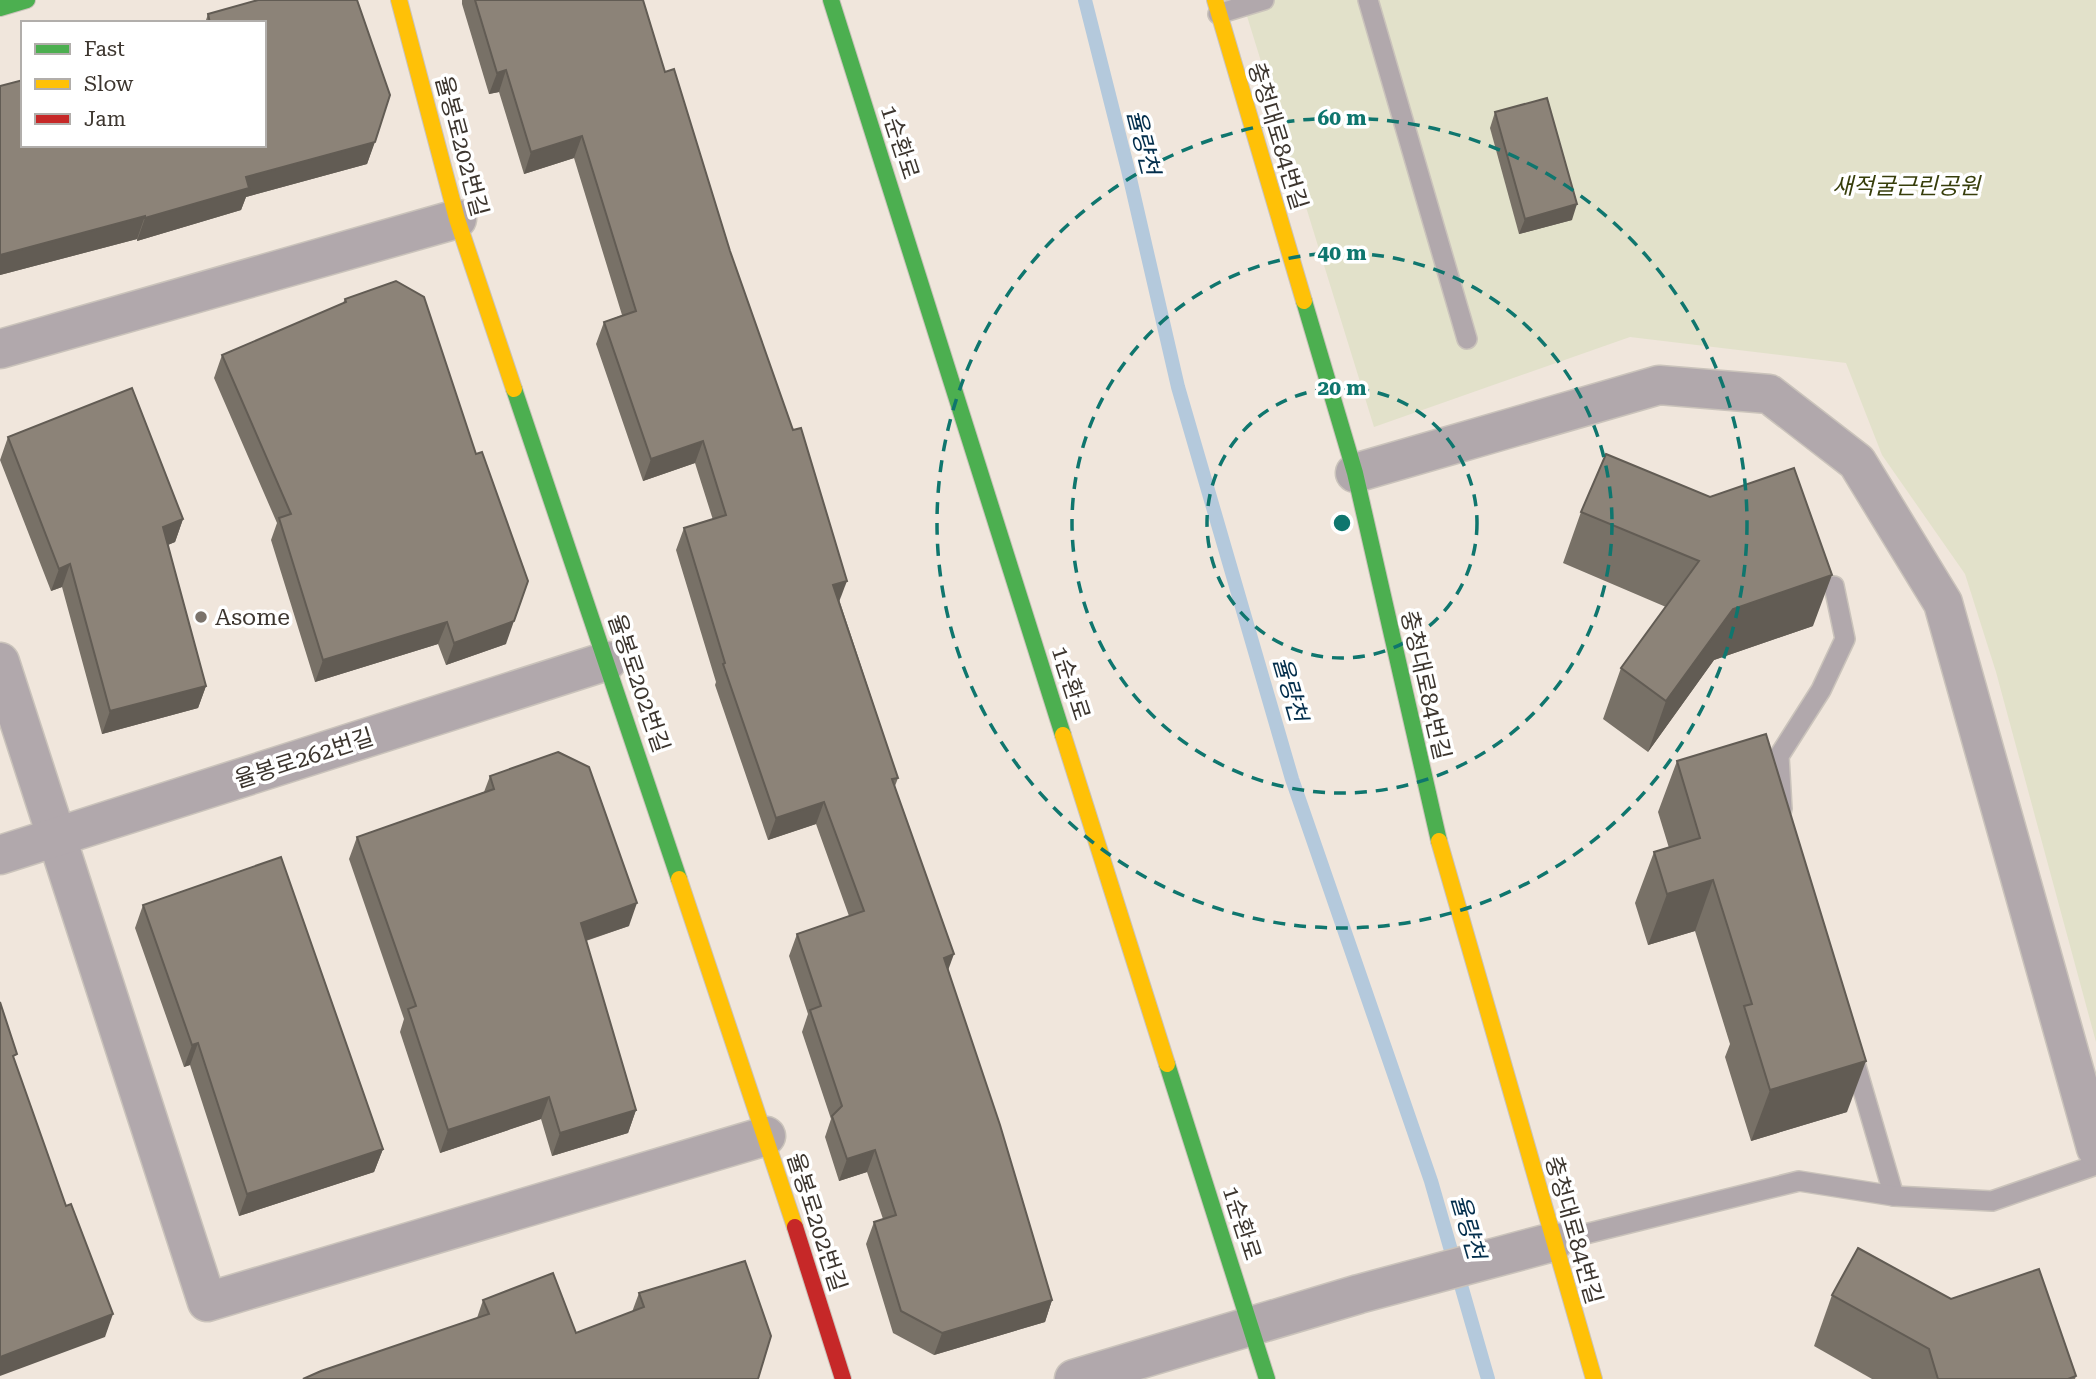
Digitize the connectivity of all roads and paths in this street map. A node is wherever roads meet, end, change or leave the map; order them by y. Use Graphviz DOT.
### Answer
graph roads {
  1 [pos="27,0"];
  2 [pos="399,0"];
  3 [pos="831,0"];
  4 [pos="1264,0"];
  5 [pos="1368,0"];
  6 [pos="1216,7"];
  7 [pos="0,8"];
  8 [pos="457,219"];
  9 [pos="1467,339"];
  10 [pos="0,349"];
  11 [pos="1355,474"];
  12 [pos="1834,586"];
  13 [pos="607,661"];
  14 [pos="0,662"];
  15 [pos="1786,831"];
  16 [pos="58,837"];
  17 [pos="0,855"];
  18 [pos="1848,1040"];
  19 [pos="766,1136"];
  20 [pos="2096,1149"];
  21 [pos="2096,1165"];
  22 [pos="1894,1196"];
  23 [pos="1553,1242"];
  24 [pos="1251,1327"];
  25 [pos="843,1379"];
  26 [pos="1074,1379"];
  27 [pos="1267,1379"];
  28 [pos="1594,1379"];
  1 -- 7 [label="street"];
  2 -- 8 [label="street, 율봉로202번길"];
  3 -- 24 [label="street, 1순환로"];
  4 -- 6 [label="lane"];
  5 -- 9 [label="lane"];
  6 -- 11 [label="street, 충청대로84번길"];
  8 -- 10 [label="street"];
  8 -- 13 [label="street, 율봉로202번길"];
  11 -- 20 [label="street"];
  11 -- 23 [label="street, 충청대로84번길"];
  12 -- 15 [label="lane"];
  13 -- 16 [label="street, 율봉로262번길"];
  13 -- 19 [label="street, 율봉로202번길"];
  14 -- 16 [label="street"];
  16 -- 17 [label="street, 율봉로262번길"];
  16 -- 19 [label="street"];
  18 -- 22 [label="lane"];
  19 -- 25 [label="street, 율봉로202번길"];
  21 -- 22 [label="lane"];
  22 -- 23 [label="lane"];
  23 -- 24 [label="street"];
  23 -- 28 [label="street, 충청대로84번길"];
  24 -- 26 [label="street"];
  24 -- 27 [label="street, 1순환로"];
}
